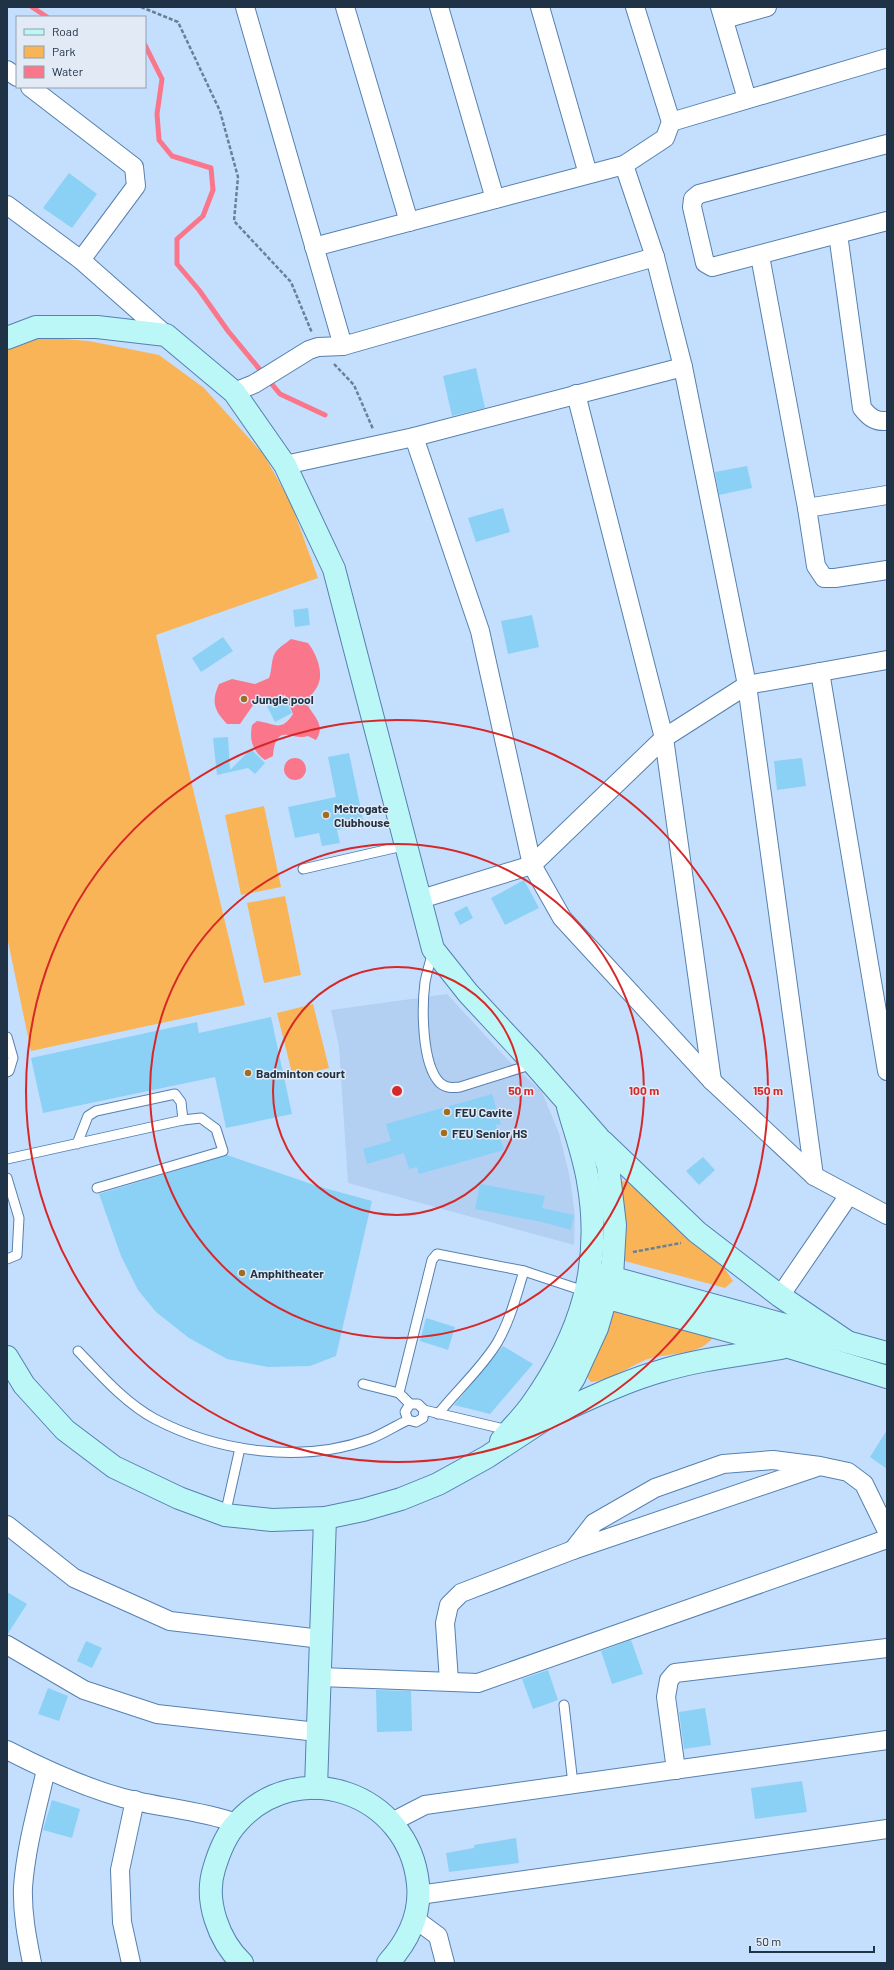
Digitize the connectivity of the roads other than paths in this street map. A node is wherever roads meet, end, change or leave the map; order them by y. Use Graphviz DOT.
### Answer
graph roads {
  1 [pos="245,7"];
  2 [pos="345,7"];
  3 [pos="439,7"];
  4 [pos="540,7"];
  5 [pos="635,7"];
  6 [pos="767,7"];
  7 [pos="722,13"];
  8 [pos="887,58"];
  9 [pos="7,70"];
  10 [pos="16,76"];
  11 [pos="31,88"];
  12 [pos="747,99"];
  13 [pos="671,122"];
  14 [pos="887,144"];
  15 [pos="624,165"];
  16 [pos="588,174"];
  17 [pos="495,199"];
  18 [pos="7,205"];
  19 [pos="887,221"];
  20 [pos="409,222"];
  21 [pos="838,234"];
  22 [pos="314,247"];
  23 [pos="760,256"];
  24 [pos="654,257"];
  25 [pos="82,260"];
  26 [pos="166,335"];
  27 [pos="7,338"];
  28 [pos="343,346"];
  29 [pos="683,367"];
  30 [pos="234,392"];
  31 [pos="576,394"];
  32 [pos="887,420"];
  33 [pos="414,437"];
  34 [pos="285,465"];
  35 [pos="887,495"];
  36 [pos="807,508"];
  37 [pos="887,570"];
  38 [pos="887,660"];
  39 [pos="820,672"];
  40 [pos="747,685"];
  41 [pos="664,738"];
  42 [pos="406,845"];
  43 [pos="532,865"];
  44 [pos="302,869"];
  45 [pos="421,899"];
  46 [pos="434,949"];
  47 [pos="7,1038"];
  48 [pos="534,1063"];
  49 [pos="887,1071"];
  50 [pos="7,1072"];
  51 [pos="712,1081"];
  52 [pos="566,1102"];
  53 [pos="183,1120"];
  54 [pos="598,1137"];
  55 [pos="78,1144"];
  56 [pos="7,1159"];
  57 [pos="814,1176"];
  58 [pos="7,1178"];
  59 [pos="97,1188"];
  60 [pos="849,1195"];
  61 [pos="887,1215"];
  62 [pos="7,1259"];
  63 [pos="524,1271"];
  64 [pos="588,1282"];
  65 [pos="610,1287"];
  66 [pos="780,1296"];
  67 [pos="846,1341"];
  68 [pos="790,1347"];
  69 [pos="78,1351"];
  70 [pos="887,1353"];
  71 [pos="7,1357"];
  72 [pos="887,1377"];
  73 [pos="362,1384"];
  74 [pos="399,1393"];
  75 [pos="410,1404"];
  76 [pos="424,1410"];
  77 [pos="438,1414"];
  78 [pos="548,1417"];
  79 [pos="408,1420"];
  80 [pos="514,1434"];
  81 [pos="240,1448"];
  82 [pos="820,1466"];
  83 [pos="226,1515"];
  84 [pos="325,1518"];
  85 [pos="7,1525"];
  86 [pos="887,1531"];
  87 [pos="887,1539"];
  88 [pos="573,1550"];
  89 [pos="321,1639"];
  90 [pos="7,1645"];
  91 [pos="887,1648"];
  92 [pos="320,1677"];
  93 [pos="449,1681"];
  94 [pos="564,1705"];
  95 [pos="318,1732"];
  96 [pos="887,1740"];
  97 [pos="7,1750"];
  98 [pos="46,1770"];
  99 [pos="676,1770"];
  100 [pos="573,1784"];
  101 [pos="316,1788"];
  102 [pos="135,1800"];
  103 [pos="392,1822"];
  104 [pos="236,1823"];
  105 [pos="887,1829"];
  106 [pos="419,1895"];
  107 [pos="415,1919"];
  108 [pos="234,1960"];
  109 [pos="32,1963"];
  110 [pos="131,1963"];
  111 [pos="388,1963"];
  112 [pos="445,1963"];
  1 -- 22 [label="street"];
  2 -- 20 [label="street"];
  3 -- 17 [label="street"];
  4 -- 16 [label="street"];
  5 -- 13 [label="street"];
  6 -- 7 [label="street"];
  7 -- 12 [label="street"];
  8 -- 12 [label="street"];
  9 -- 10 [label="street"];
  11 -- 25 [label="street"];
  12 -- 13 [label="street"];
  13 -- 15 [label="street"];
  14 -- 23 [label="street"];
  15 -- 16 [label="street"];
  15 -- 24 [label="street"];
  16 -- 17 [label="street"];
  17 -- 20 [label="street"];
  18 -- 25 [label="street"];
  19 -- 21 [label="street"];
  20 -- 22 [label="street"];
  21 -- 23 [label="street"];
  21 -- 32 [label="street"];
  22 -- 28 [label="street"];
  23 -- 36 [label="street"];
  24 -- 28 [label="street"];
  24 -- 29 [label="street"];
  25 -- 26 [label="street"];
  26 -- 27 [label="street"];
  26 -- 30 [label="street"];
  28 -- 30 [label="street"];
  29 -- 31 [label="street"];
  29 -- 40 [label="street"];
  30 -- 34 [label="street"];
  31 -- 33 [label="street"];
  31 -- 41 [label="street"];
  33 -- 34 [label="street"];
  33 -- 43 [label="street"];
  34 -- 42 [label="street"];
  35 -- 36 [label="street"];
  36 -- 37 [label="street"];
  38 -- 39 [label="street"];
  39 -- 40 [label="street"];
  39 -- 49 [label="street"];
  40 -- 41 [label="street"];
  40 -- 57 [label="street"];
  41 -- 43 [label="street"];
  41 -- 51 [label="street"];
  42 -- 44 [label="lane"];
  42 -- 45 [label="street"];
  43 -- 45 [label="street"];
  43 -- 51 [label="street"];
  45 -- 46 [label="street"];
  46 -- 48 [label="street"];
  46 -- 48 [label="lane"];
  47 -- 50 [label="lane"];
  48 -- 52 [label="street"];
  51 -- 57 [label="street"];
  52 -- 54 [label="street"];
  52 -- 64 [label="street"];
  53 -- 55 [label="lane"];
  53 -- 55 [label="lane"];
  53 -- 59 [label="lane"];
  54 -- 65 [label="street"];
  54 -- 66 [label="street"];
  55 -- 56 [label="lane"];
  57 -- 60 [label="street"];
  58 -- 62 [label="lane"];
  60 -- 61 [label="street"];
  60 -- 66 [label="street"];
  63 -- 64 [label="lane"];
  63 -- 74 [label="lane"];
  63 -- 77 [label="lane"];
  64 -- 65 [label="street"];
  64 -- 80 [label="street"];
  65 -- 67 [label="street"];
  65 -- 68 [label="street"];
  65 -- 78 [label="street"];
  66 -- 67 [label="street"];
  67 -- 70 [label="street"];
  68 -- 72 [label="street"];
  68 -- 78 [label="street"];
  69 -- 81 [label="lane"];
  71 -- 83 [label="street"];
  73 -- 74 [label="lane"];
  74 -- 75 [label="lane"];
  75 -- 76 [label="lane"];
  75 -- 79 [label="lane"];
  76 -- 77 [label="lane"];
  76 -- 79 [label="lane"];
  77 -- 80 [label="lane"];
  78 -- 80 [label="street"];
  79 -- 81 [label="lane"];
  80 -- 84 [label="street"];
  81 -- 83 [label="lane"];
  82 -- 86 [label="street"];
  82 -- 88 [label="street"];
  82 -- 88 [label="street"];
  83 -- 84 [label="street"];
  84 -- 89 [label="street"];
  85 -- 89 [label="street"];
  87 -- 93 [label="street"];
  88 -- 93 [label="street"];
  89 -- 92 [label="street"];
  90 -- 95 [label="street"];
  91 -- 99 [label="street"];
  92 -- 93 [label="street"];
  92 -- 95 [label="street"];
  94 -- 100 [label="lane"];
  95 -- 101 [label="street"];
  96 -- 99 [label="street"];
  97 -- 98 [label="street"];
  98 -- 102 [label="street"];
  98 -- 109 [label="street"];
  99 -- 100 [label="street"];
  100 -- 103 [label="street"];
  101 -- 103 [label="street"];
  101 -- 104 [label="street"];
  102 -- 104 [label="street"];
  102 -- 110 [label="street"];
  103 -- 106 [label="street"];
  104 -- 108 [label="street"];
  105 -- 106 [label="street"];
  106 -- 107 [label="street"];
  107 -- 111 [label="street"];
  107 -- 112 [label="street"];
}
